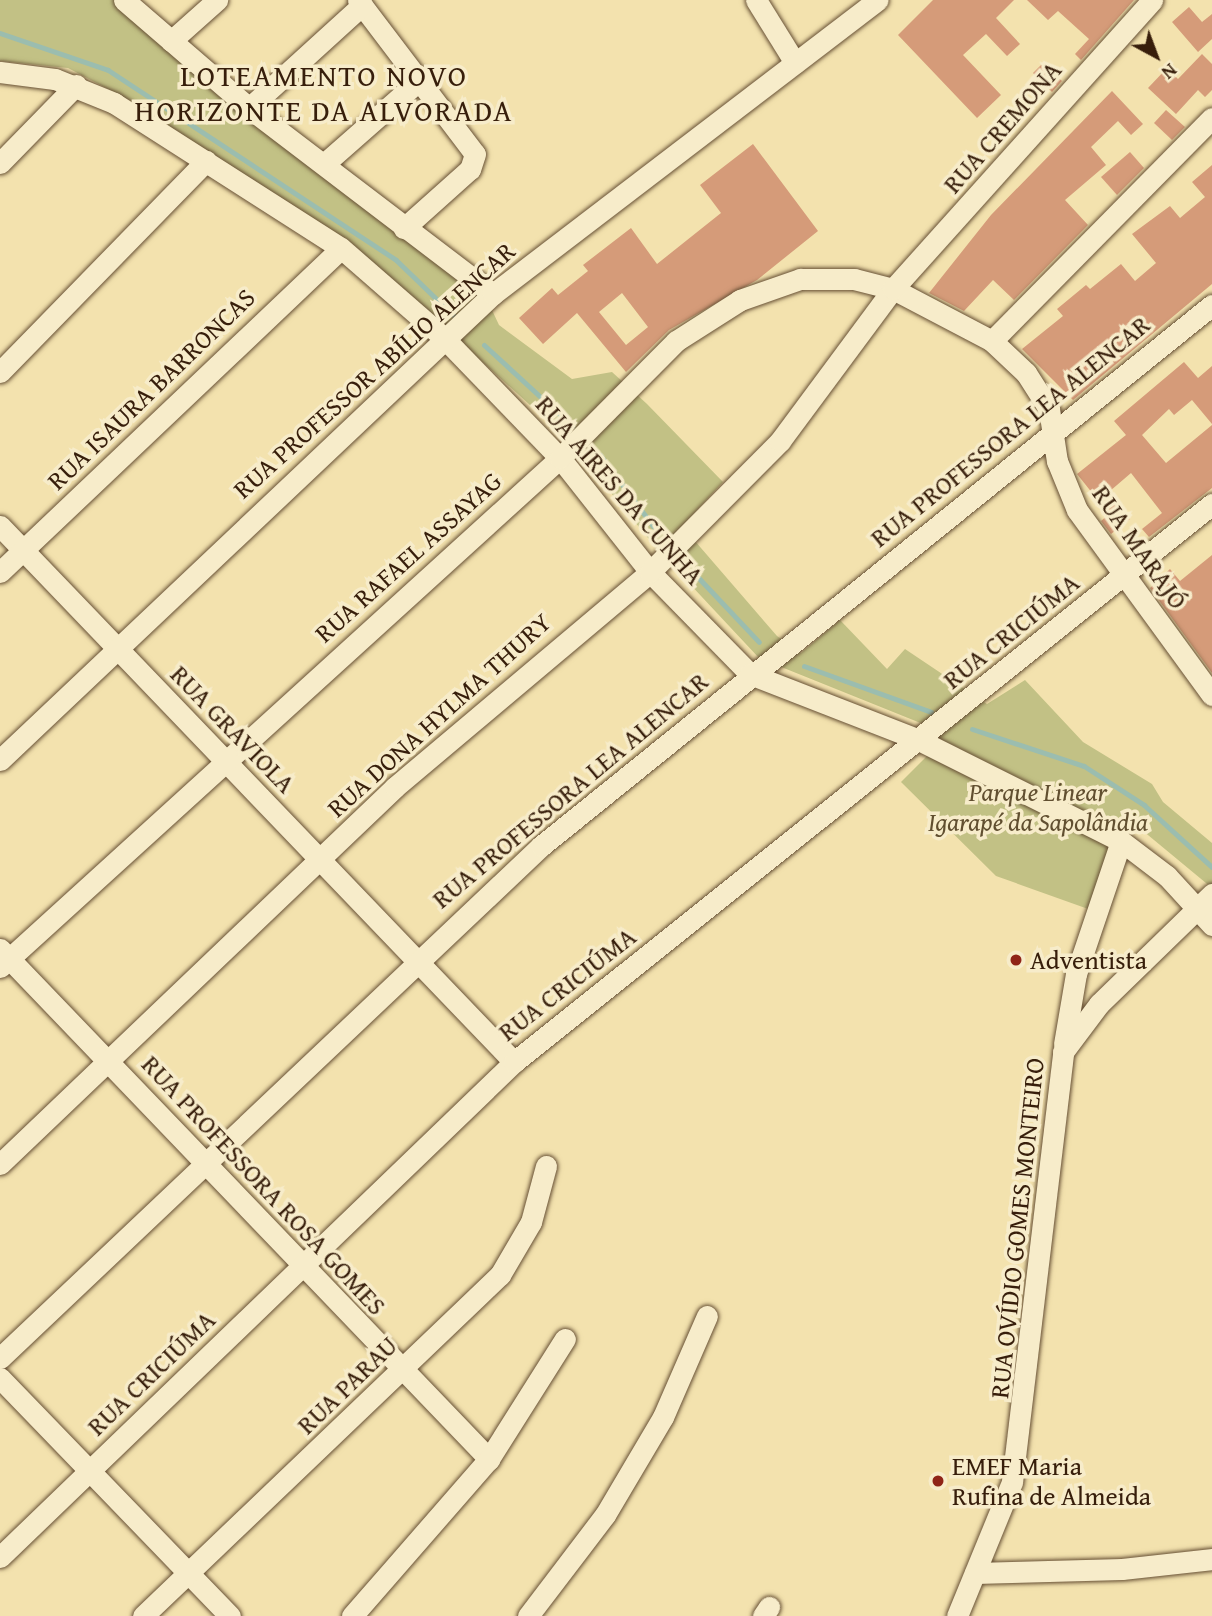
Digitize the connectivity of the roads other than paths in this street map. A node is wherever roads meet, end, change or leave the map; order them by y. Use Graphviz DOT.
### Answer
graph roads {
  1 [pos="124,0"];
  2 [pos="217,0"];
  3 [pos="755,0"];
  4 [pos="878,0"];
  5 [pos="1152,0"];
  6 [pos="360,2"];
  7 [pos="171,41"];
  8 [pos="795,63"];
  9 [pos="0,72"];
  10 [pos="422,78"];
  11 [pos="76,85"];
  12 [pos="249,107"];
  13 [pos="1212,118"];
  14 [pos="206,161"];
  15 [pos="0,163"];
  16 [pos="324,164"];
  17 [pos="404,228"];
  18 [pos="341,248"];
  19 [pos="893,289"];
  20 [pos="493,294"];
  21 [pos="1212,305"];
  22 [pos="444,338"];
  23 [pos="992,341"];
  24 [pos="0,372"];
  25 [pos="1057,432"];
  26 [pos="560,458"];
  27 [pos="1212,504"];
  28 [pos="0,526"];
  29 [pos="23,550"];
  30 [pos="0,572"];
  31 [pos="650,572"];
  32 [pos="1123,577"];
  33 [pos="115,649"];
  34 [pos="750,674"];
  35 [pos="1212,694"];
  36 [pos="919,740"];
  37 [pos="0,760"];
  38 [pos="226,760"];
  39 [pos="1121,841"];
  40 [pos="319,861"];
  41 [pos="1205,901"];
  42 [pos="1212,925"];
  43 [pos="3,958"];
  44 [pos="415,960"];
  45 [pos="1063,1052"];
  46 [pos="109,1060"];
  47 [pos="514,1062"];
  48 [pos="206,1162"];
  49 [pos="0,1164"];
  50 [pos="546,1166"];
  51 [pos="301,1267"];
  52 [pos="707,1316"];
  53 [pos="565,1339"];
  54 [pos="0,1357"];
  55 [pos="402,1373"];
  56 [pos="0,1378"];
  57 [pos="489,1459"];
  58 [pos="92,1470"];
  59 [pos="0,1557"];
  60 [pos="1212,1559"];
  61 [pos="975,1573"];
  62 [pos="189,1574"];
  63 [pos="143,1616"];
  64 [pos="230,1616"];
  65 [pos="352,1616"];
  66 [pos="528,1616"];
  67 [pos="957,1616"];
  1 -- 7 [label="street"];
  2 -- 7 [label="street"];
  3 -- 8 [label="street"];
  4 -- 8 [label="street, RUA PROFESSOR ABÍLIO ALENCAR"];
  5 -- 19 [label="street, RUA CREMONA"];
  6 -- 10 [label="street"];
  6 -- 12 [label="street"];
  7 -- 12 [label="street"];
  8 -- 20 [label="street, RUA PROFESSOR ABÍLIO ALENCAR"];
  9 -- 11 [label="street, RUA AIRES DA CUNHA"];
  10 -- 16 [label="street"];
  10 -- 17 [label="street"];
  11 -- 14 [label="street, RUA AIRES DA CUNHA"];
  11 -- 15 [label="street"];
  12 -- 16 [label="street"];
  13 -- 23 [label="street"];
  14 -- 18 [label="street, RUA AIRES DA CUNHA"];
  14 -- 24 [label="street"];
  16 -- 17 [label="street"];
  17 -- 20 [label="street"];
  18 -- 22 [label="street, RUA AIRES DA CUNHA"];
  18 -- 29 [label="street, RUA ISAURA BARRONCAS"];
  19 -- 23 [label="street, RUA MARAJÓ"];
  19 -- 26 [label="street, RUA RAFAEL ASSAYAG"];
  19 -- 31 [label="street, RUA DONA HYLMA THURY"];
  20 -- 22 [label="street, RUA PROFESSOR ABÍLIO ALENCAR"];
  21 -- 25 [label="street, RUA PROFESSORA LEA ALENCAR"];
  22 -- 26 [label="street, RUA AIRES DA CUNHA"];
  22 -- 33 [label="street, RUA PROFESSOR ABÍLIO ALENCAR"];
  23 -- 25 [label="street, RUA MARAJÓ"];
  25 -- 32 [label="street, RUA MARAJÓ"];
  25 -- 34 [label="street, RUA PROFESSORA LEA ALENCAR"];
  26 -- 31 [label="street, RUA AIRES DA CUNHA"];
  26 -- 38 [label="street, RUA RAFAEL ASSAYAG"];
  27 -- 32 [label="street, RUA CRICIÚMA"];
  28 -- 29 [label="street, RUA GRAVIOLA"];
  29 -- 30 [label="street, RUA ISAURA BARRONCAS"];
  29 -- 33 [label="street, RUA GRAVIOLA"];
  31 -- 34 [label="street, RUA AIRES DA CUNHA"];
  31 -- 40 [label="street, RUA DONA HYLMA THURY"];
  32 -- 35 [label="street, RUA MARAJÓ"];
  32 -- 36 [label="street, RUA CRICIÚMA"];
  33 -- 37 [label="street, RUA PROFESSOR ABÍLIO ALENCAR"];
  33 -- 38 [label="street, RUA GRAVIOLA"];
  34 -- 36 [label="street, RUA AIRES DA CUNHA"];
  34 -- 44 [label="street, RUA PROFESSORA LEA ALENCAR"];
  36 -- 39 [label="street, RUA AIRES DA CUNHA"];
  36 -- 47 [label="street, RUA CRICIÚMA"];
  38 -- 40 [label="street, RUA GRAVIOLA"];
  38 -- 43 [label="street, RUA RAFAEL ASSAYAG"];
  39 -- 41 [label="street, RUA AIRES DA CUNHA"];
  39 -- 45 [label="street"];
  40 -- 44 [label="street, RUA GRAVIOLA"];
  40 -- 46 [label="street, RUA DONA HYLMA THURY"];
  41 -- 42 [label="street, RUA AIRES DA CUNHA"];
  41 -- 45 [label="street, RUA OVÍDIO GOMES MONTEIRO"];
  43 -- 46 [label="street, RUA PROFESSORA ROSA GOMES"];
  44 -- 47 [label="street, RUA GRAVIOLA"];
  44 -- 48 [label="street, RUA PROFESSORA LEA ALENCAR"];
  45 -- 61 [label="street, RUA OVÍDIO GOMES MONTEIRO"];
  46 -- 48 [label="street, RUA PROFESSORA ROSA GOMES"];
  46 -- 49 [label="street, RUA DONA HYLMA THURY"];
  47 -- 51 [label="street, RUA CRICIÚMA"];
  48 -- 51 [label="street, RUA PROFESSORA ROSA GOMES"];
  48 -- 54 [label="street, RUA PROFESSORA LEA ALENCAR"];
  50 -- 55 [label="street, RUA PARAU"];
  51 -- 55 [label="street, RUA PROFESSORA ROSA GOMES"];
  51 -- 58 [label="street, RUA CRICIÚMA"];
  52 -- 66 [label="street"];
  53 -- 57 [label="street"];
  55 -- 57 [label="street, RUA PROFESSORA ROSA GOMES"];
  55 -- 62 [label="street, RUA PARAU"];
  56 -- 58 [label="street"];
  57 -- 65 [label="street"];
  58 -- 59 [label="street, RUA CRICIÚMA"];
  58 -- 62 [label="street"];
  60 -- 61 [label="street"];
  61 -- 67 [label="street, RUA OVÍDIO GOMES MONTEIRO"];
  62 -- 63 [label="street, RUA PARAU"];
  62 -- 64 [label="street"];
}
